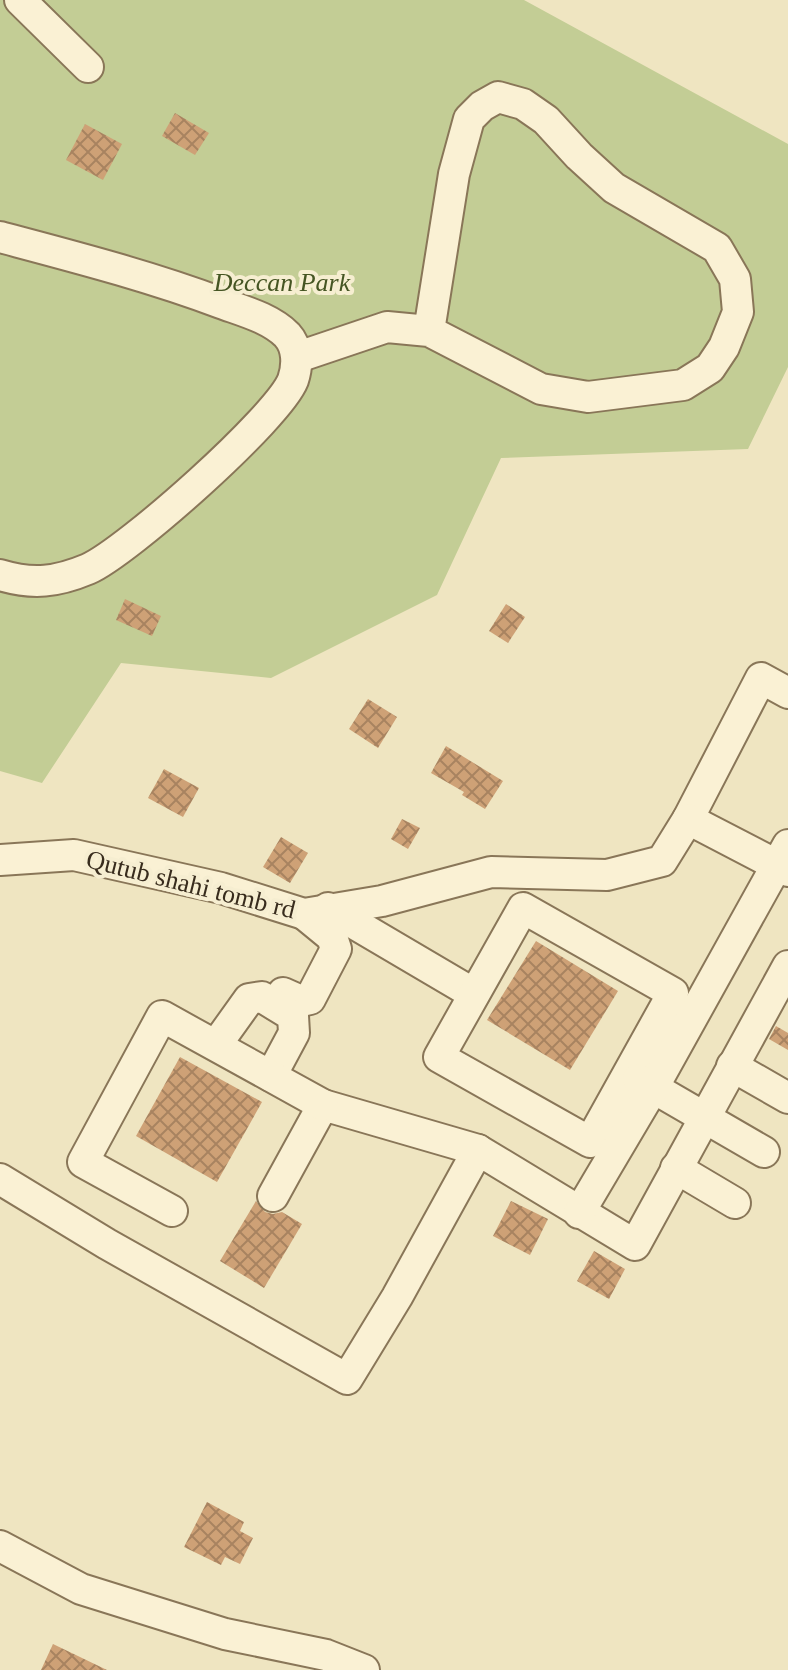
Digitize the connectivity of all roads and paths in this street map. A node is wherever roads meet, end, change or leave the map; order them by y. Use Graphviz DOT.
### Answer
graph roads {
  1 [pos="20,0"];
  2 [pos="88,67"];
  3 [pos="0,237"];
  4 [pos="429,331"];
  5 [pos="298,357"];
  6 [pos="0,575"];
  7 [pos="788,693"];
  8 [pos="688,819"];
  9 [pos="0,860"];
  10 [pos="785,860"];
  11 [pos="316,911"];
  12 [pos="788,966"];
  13 [pos="474,994"];
  14 [pos="276,1005"];
  15 [pos="216,1045"];
  16 [pos="732,1066"];
  17 [pos="271,1076"];
  18 [pos="641,1081"];
  19 [pos="788,1098"];
  20 [pos="323,1105"];
  21 [pos="704,1117"];
  22 [pos="478,1150"];
  23 [pos="764,1152"];
  24 [pos="676,1168"];
  25 [pos="0,1179"];
  26 [pos="273,1196"];
  27 [pos="735,1203"];
  28 [pos="172,1211"];
  29 [pos="579,1213"];
  30 [pos="0,1546"];
  31 [pos="364,1670"];
  1 -- 2 [label="street"];
  3 -- 5 [label="street"];
  4 -- 4 [label="street"];
  4 -- 5 [label="street"];
  5 -- 6 [label="street"];
  7 -- 8 [label="street, Qutub shahi tomb rd"];
  8 -- 10 [label="street"];
  8 -- 11 [label="street, Qutub shahi tomb rd"];
  9 -- 11 [label="street, Qutub shahi tomb rd"];
  10 -- 18 [label="street"];
  11 -- 13 [label="street"];
  11 -- 14 [label="street"];
  12 -- 16 [label="street"];
  13 -- 18 [label="street"];
  13 -- 18 [label="street"];
  14 -- 15 [label="street"];
  14 -- 17 [label="street"];
  15 -- 17 [label="street"];
  15 -- 28 [label="street"];
  16 -- 19 [label="street"];
  16 -- 21 [label="street"];
  17 -- 20 [label="street"];
  18 -- 21 [label="street"];
  18 -- 29 [label="street"];
  20 -- 22 [label="street"];
  20 -- 26 [label="street"];
  21 -- 23 [label="street"];
  21 -- 24 [label="street"];
  22 -- 25 [label="street"];
  22 -- 29 [label="street"];
  24 -- 27 [label="street"];
  24 -- 29 [label="street"];
  30 -- 31 [label="street"];
}
